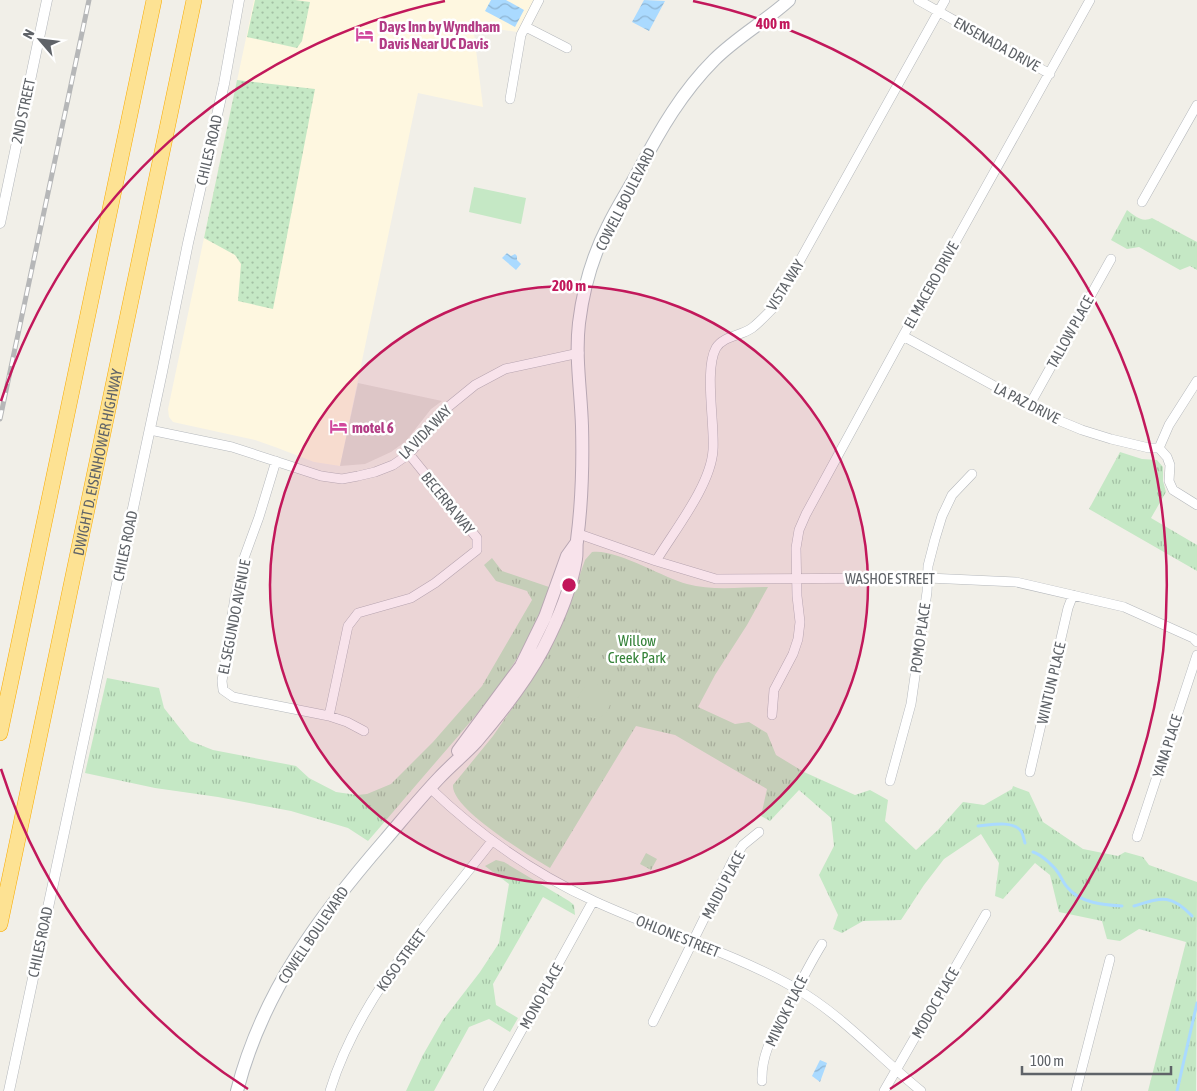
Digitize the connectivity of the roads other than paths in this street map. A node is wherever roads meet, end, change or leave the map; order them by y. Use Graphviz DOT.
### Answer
graph roads {
  1 [pos="47,0"];
  2 [pos="154,0"];
  3 [pos="194,0"];
  4 [pos="239,0"];
  5 [pos="539,0"];
  6 [pos="789,0"];
  7 [pos="918,0"];
  8 [pos="945,0"];
  9 [pos="1090,0"];
  10 [pos="939,11"];
  11 [pos="526,27"];
  12 [pos="566,48"];
  13 [pos="1050,74"];
  14 [pos="510,99"];
  15 [pos="1197,105"];
  16 [pos="1142,202"];
  17 [pos="0,223"];
  18 [pos="1111,259"];
  19 [pos="902,336"];
  20 [pos="578,353"];
  21 [pos="1197,382"];
  22 [pos="1030,406"];
  23 [pos="150,430"];
  24 [pos="1159,448"];
  25 [pos="409,454"];
  26 [pos="276,461"];
  27 [pos="972,474"];
  28 [pos="1197,505"];
  29 [pos="578,538"];
  30 [pos="656,561"];
  31 [pos="797,578"];
  32 [pos="928,578"];
  33 [pos="1073,594"];
  34 [pos="1197,642"];
  35 [pos="1197,655"];
  36 [pos="772,715"];
  37 [pos="329,716"];
  38 [pos="364,731"];
  39 [pos="0,733"];
  40 [pos="1030,772"];
  41 [pos="890,781"];
  42 [pos="430,788"];
  43 [pos="758,832"];
  44 [pos="1138,837"];
  45 [pos="492,841"];
  46 [pos="593,901"];
  47 [pos="986,914"];
  48 [pos="0,924"];
  49 [pos="693,943"];
  50 [pos="822,944"];
  51 [pos="1110,959"];
  52 [pos="796,989"];
  53 [pos="653,1022"];
  54 [pos="896,1070"];
  55 [pos="762,1081"];
  56 [pos="8,1091"];
  57 [pos="237,1091"];
  58 [pos="330,1091"];
  59 [pos="488,1091"];
  60 [pos="884,1091"];
  61 [pos="921,1091"];
  62 [pos="1076,1091"];
  1 -- 17 [label="street, 2ND STREET"];
  2 -- 39 [label="highway"];
  3 -- 48 [label="highway, DWIGHT D. EISENHOWER HIGHWAY"];
  4 -- 23 [label="street, CHILES ROAD"];
  5 -- 11 [label="street"];
  6 -- 20 [label="main road, COWELL BOULEVARD"];
  7 -- 10 [label="street, ENSENADA DRIVE"];
  8 -- 10 [label="street, VISTA WAY"];
  9 -- 13 [label="street, EL MACERO DRIVE"];
  10 -- 13 [label="street, ENSENADA DRIVE"];
  10 -- 30 [label="street, VISTA WAY"];
  11 -- 12 [label="street"];
  11 -- 14 [label="street"];
  13 -- 19 [label="street, EL MACERO DRIVE"];
  15 -- 16 [label="street"];
  18 -- 22 [label="street, TALLOW PLACE"];
  19 -- 22 [label="street, LA PAZ DRIVE"];
  19 -- 31 [label="street, EL MACERO DRIVE"];
  20 -- 25 [label="street, LA VIDA WAY"];
  20 -- 29 [label="main road, COWELL BOULEVARD"];
  21 -- 24 [label="street"];
  22 -- 24 [label="street, LA PAZ DRIVE"];
  23 -- 26 [label="street, LA VIDA WAY"];
  23 -- 56 [label="street, CHILES ROAD"];
  24 -- 28 [label="street"];
  25 -- 26 [label="street, LA VIDA WAY"];
  25 -- 37 [label="street, BECERRA WAY"];
  26 -- 37 [label="street, EL SEGUNDO AVENUE"];
  27 -- 32 [label="street, POMO PLACE"];
  29 -- 30 [label="street, WASHOE STREET"];
  29 -- 42 [label="main road, COWELL BOULEVARD"];
  30 -- 31 [label="street, WASHOE STREET"];
  31 -- 32 [label="street, WASHOE STREET"];
  31 -- 36 [label="street, EL MACERO DRIVE"];
  32 -- 33 [label="street, WASHOE STREET"];
  32 -- 41 [label="street, POMO PLACE"];
  33 -- 34 [label="street, WASHOE STREET"];
  33 -- 40 [label="street, WINTUN PLACE"];
  35 -- 44 [label="street, YANA PLACE"];
  37 -- 38 [label="street, EL SEGUNDO AVENUE"];
  42 -- 45 [label="street, OHLONE STREET"];
  42 -- 57 [label="main road, COWELL BOULEVARD"];
  43 -- 49 [label="street, MAIDU PLACE"];
  45 -- 46 [label="street, OHLONE STREET"];
  45 -- 58 [label="street, KOSO STREET"];
  46 -- 49 [label="street, OHLONE STREET"];
  46 -- 59 [label="street, MONO PLACE"];
  47 -- 54 [label="street, MODOC PLACE"];
  49 -- 52 [label="street, OHLONE STREET"];
  49 -- 53 [label="street, MAIDU PLACE"];
  50 -- 52 [label="street, MIWOK PLACE"];
  51 -- 62 [label="street"];
  52 -- 54 [label="street, OHLONE STREET"];
  52 -- 55 [label="street, MIWOK PLACE"];
  54 -- 60 [label="street, MODOC PLACE"];
  54 -- 61 [label="street, OHLONE STREET"];
}
